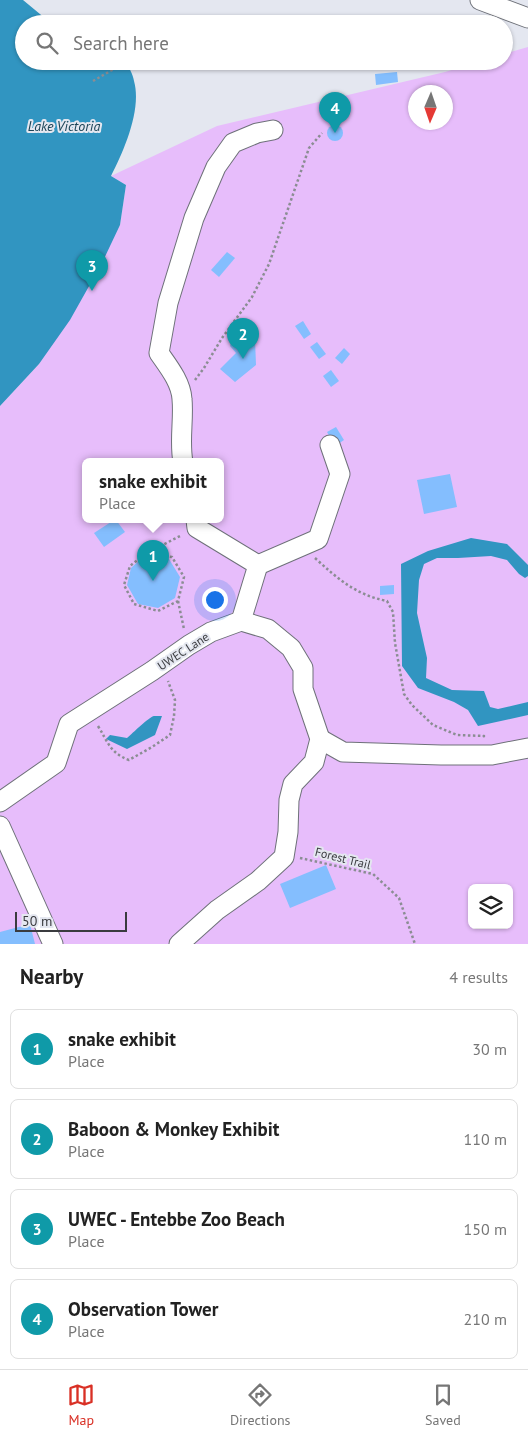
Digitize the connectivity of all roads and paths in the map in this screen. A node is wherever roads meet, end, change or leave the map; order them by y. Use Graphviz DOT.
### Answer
graph roads {
  1 [pos="480,0"];
  2 [pos="528,18"];
  3 [pos="113,70"];
  4 [pos="93,82"];
  5 [pos="273,130"];
  6 [pos="322,133"];
  7 [pos="182,397"];
  8 [pos="330,445"];
  9 [pos="182,458"];
  10 [pos="197,524"];
  11 [pos="304,546"];
  12 [pos="145,554"];
  13 [pos="258,565"];
  14 [pos="178,601"];
  15 [pos="241,621"];
  16 [pos="188,645"];
  17 [pos="162,665"];
  18 [pos="90,711"];
  19 [pos="320,739"];
  20 [pos="528,748"];
  21 [pos="462,755"];
  22 [pos="0,802"];
  23 [pos="0,826"];
  24 [pos="284,857"];
  25 [pos="53,944"];
  26 [pos="179,944"];
  27 [pos="415,944"];
  1 -- 2 [label="street"];
  3 -- 4 [label="path"];
  5 -- 7 [label="street"];
  6 -- 7 [label="path"];
  7 -- 9 [label="street"];
  8 -- 11 [label="street"];
  10 -- 12 [label="path"];
  10 -- 13 [label="street"];
  11 -- 13 [label="street"];
  11 -- 21 [label="path"];
  12 -- 14 [label="path"];
  12 -- 14 [label="path"];
  13 -- 15 [label="street"];
  14 -- 16 [label="path"];
  15 -- 16 [label="street, UWEC Lane"];
  15 -- 19 [label="street"];
  16 -- 17 [label="street, UWEC Lane"];
  17 -- 18 [label="street, UWEC Lane"];
  17 -- 18 [label="path"];
  18 -- 22 [label="street, UWEC Lane"];
  19 -- 21 [label="street"];
  19 -- 24 [label="street"];
  20 -- 21 [label="street"];
  23 -- 25 [label="street"];
  24 -- 26 [label="street"];
  24 -- 27 [label="path, Forest Trail"];
}
